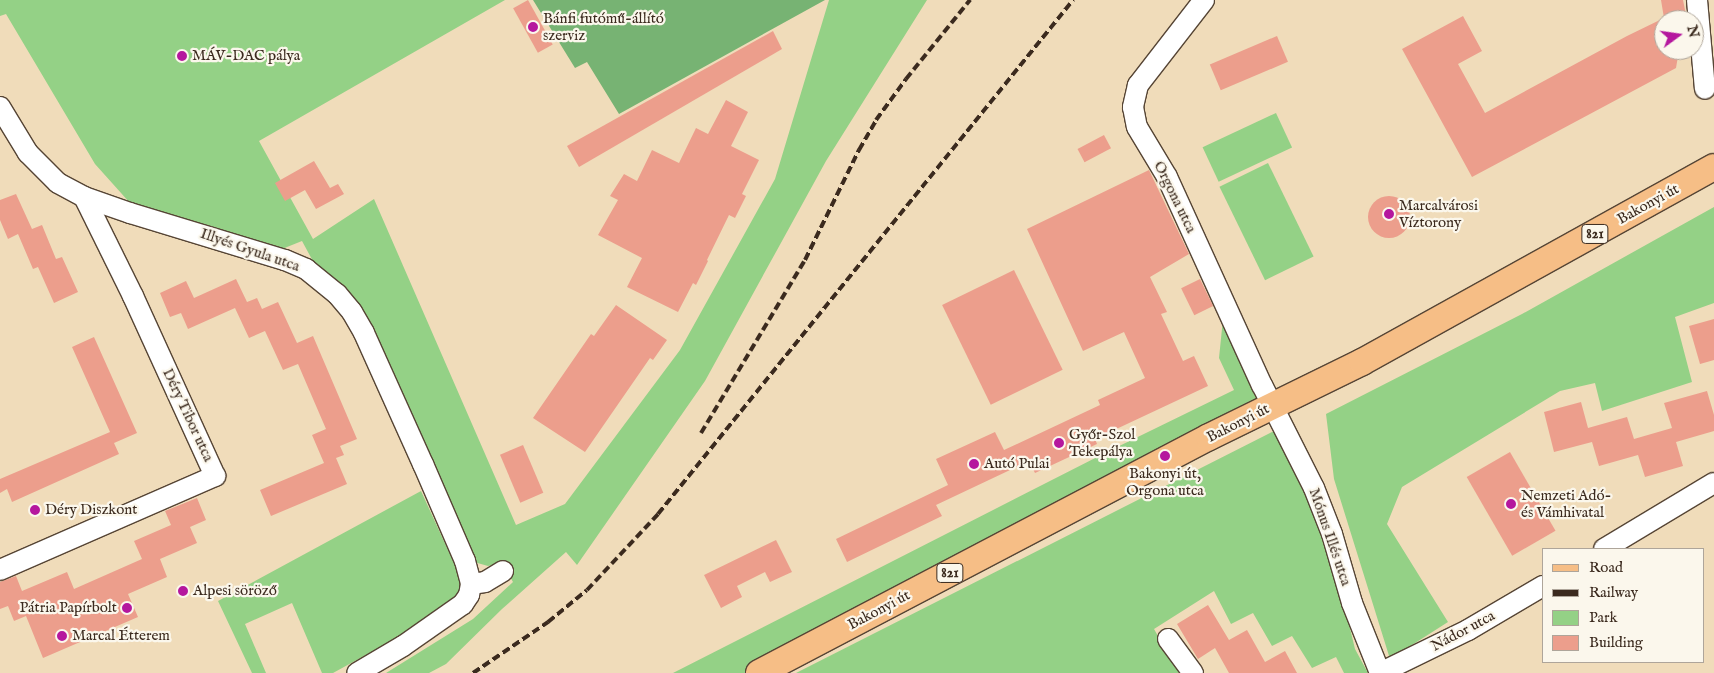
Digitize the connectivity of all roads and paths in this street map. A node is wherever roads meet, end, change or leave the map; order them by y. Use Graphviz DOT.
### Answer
graph roads {
  1 [pos="1204,0"];
  2 [pos="1697,0"];
  3 [pos="1707,17"];
  4 [pos="1706,89"];
  5 [pos="0,107"];
  6 [pos="1714,166"];
  7 [pos="84,197"];
  8 [pos="1272,405"];
  9 [pos="1714,484"];
  10 [pos="1606,548"];
  11 [pos="0,570"];
  12 [pos="504,571"];
  13 [pos="471,584"];
  14 [pos="1542,587"];
  15 [pos="1168,639"];
  16 [pos="357,673"];
  17 [pos="759,673"];
  18 [pos="1193,673"];
  19 [pos="1380,673"];
  1 -- 8 [label="street, Orgona utca"];
  2 -- 3 [label="street"];
  3 -- 4 [label="street"];
  5 -- 7 [label="street, Illyés Gyula utca"];
  6 -- 8 [label="main road, Bakonyi út / 821"];
  7 -- 11 [label="street, Déry Tibor utca"];
  7 -- 13 [label="street, Illyés Gyula utca"];
  8 -- 17 [label="main road, Bakonyi út / 821"];
  8 -- 19 [label="street, Mónus Illés utca"];
  9 -- 10 [label="street"];
  12 -- 13 [label="street"];
  13 -- 16 [label="street"];
  14 -- 19 [label="street, Nádor utca"];
  15 -- 18 [label="street"];
}
